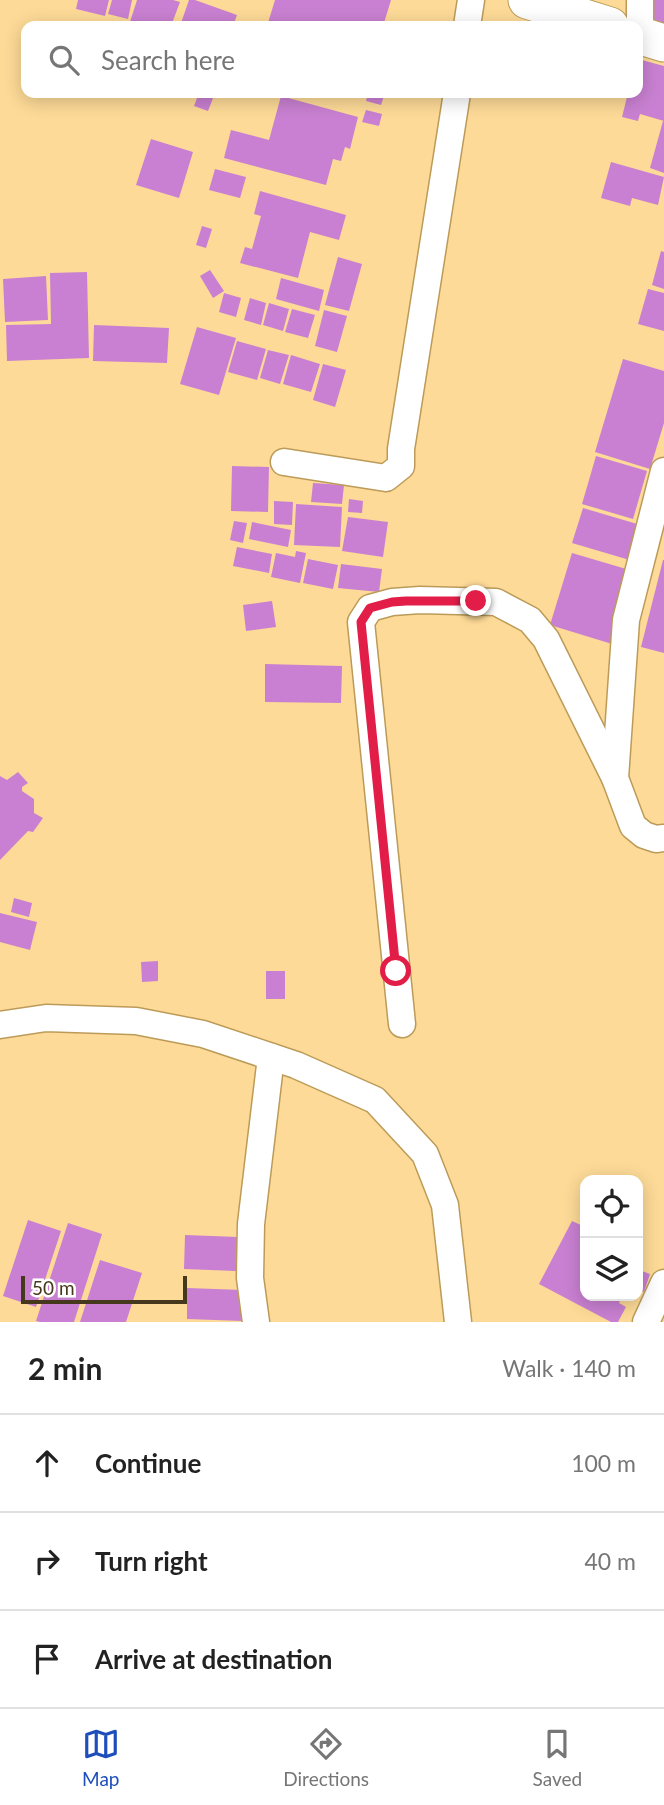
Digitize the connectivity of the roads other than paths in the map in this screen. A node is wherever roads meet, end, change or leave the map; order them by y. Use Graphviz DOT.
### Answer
graph roads {
  1 [pos="471,0"];
  2 [pos="527,0"];
  3 [pos="640,0"];
  4 [pos="468,21"];
  5 [pos="594,21"];
  6 [pos="639,21"];
  7 [pos="456,98"];
  8 [pos="284,462"];
  9 [pos="664,471"];
  10 [pos="615,778"];
  11 [pos="664,838"];
  12 [pos="402,1024"];
  13 [pos="0,1025"];
  14 [pos="271,1057"];
  15 [pos="664,1283"];
  16 [pos="256,1322"];
  17 [pos="458,1322"];
  18 [pos="646,1322"];
  1 -- 4 [label="street"];
  2 -- 5 [label="street"];
  3 -- 6 [label="street"];
  7 -- 8 [label="street"];
  9 -- 10 [label="street"];
  10 -- 11 [label="street"];
  10 -- 12 [label="street"];
  13 -- 14 [label="street"];
  14 -- 16 [label="street"];
  14 -- 17 [label="street"];
  15 -- 18 [label="street"];
}
